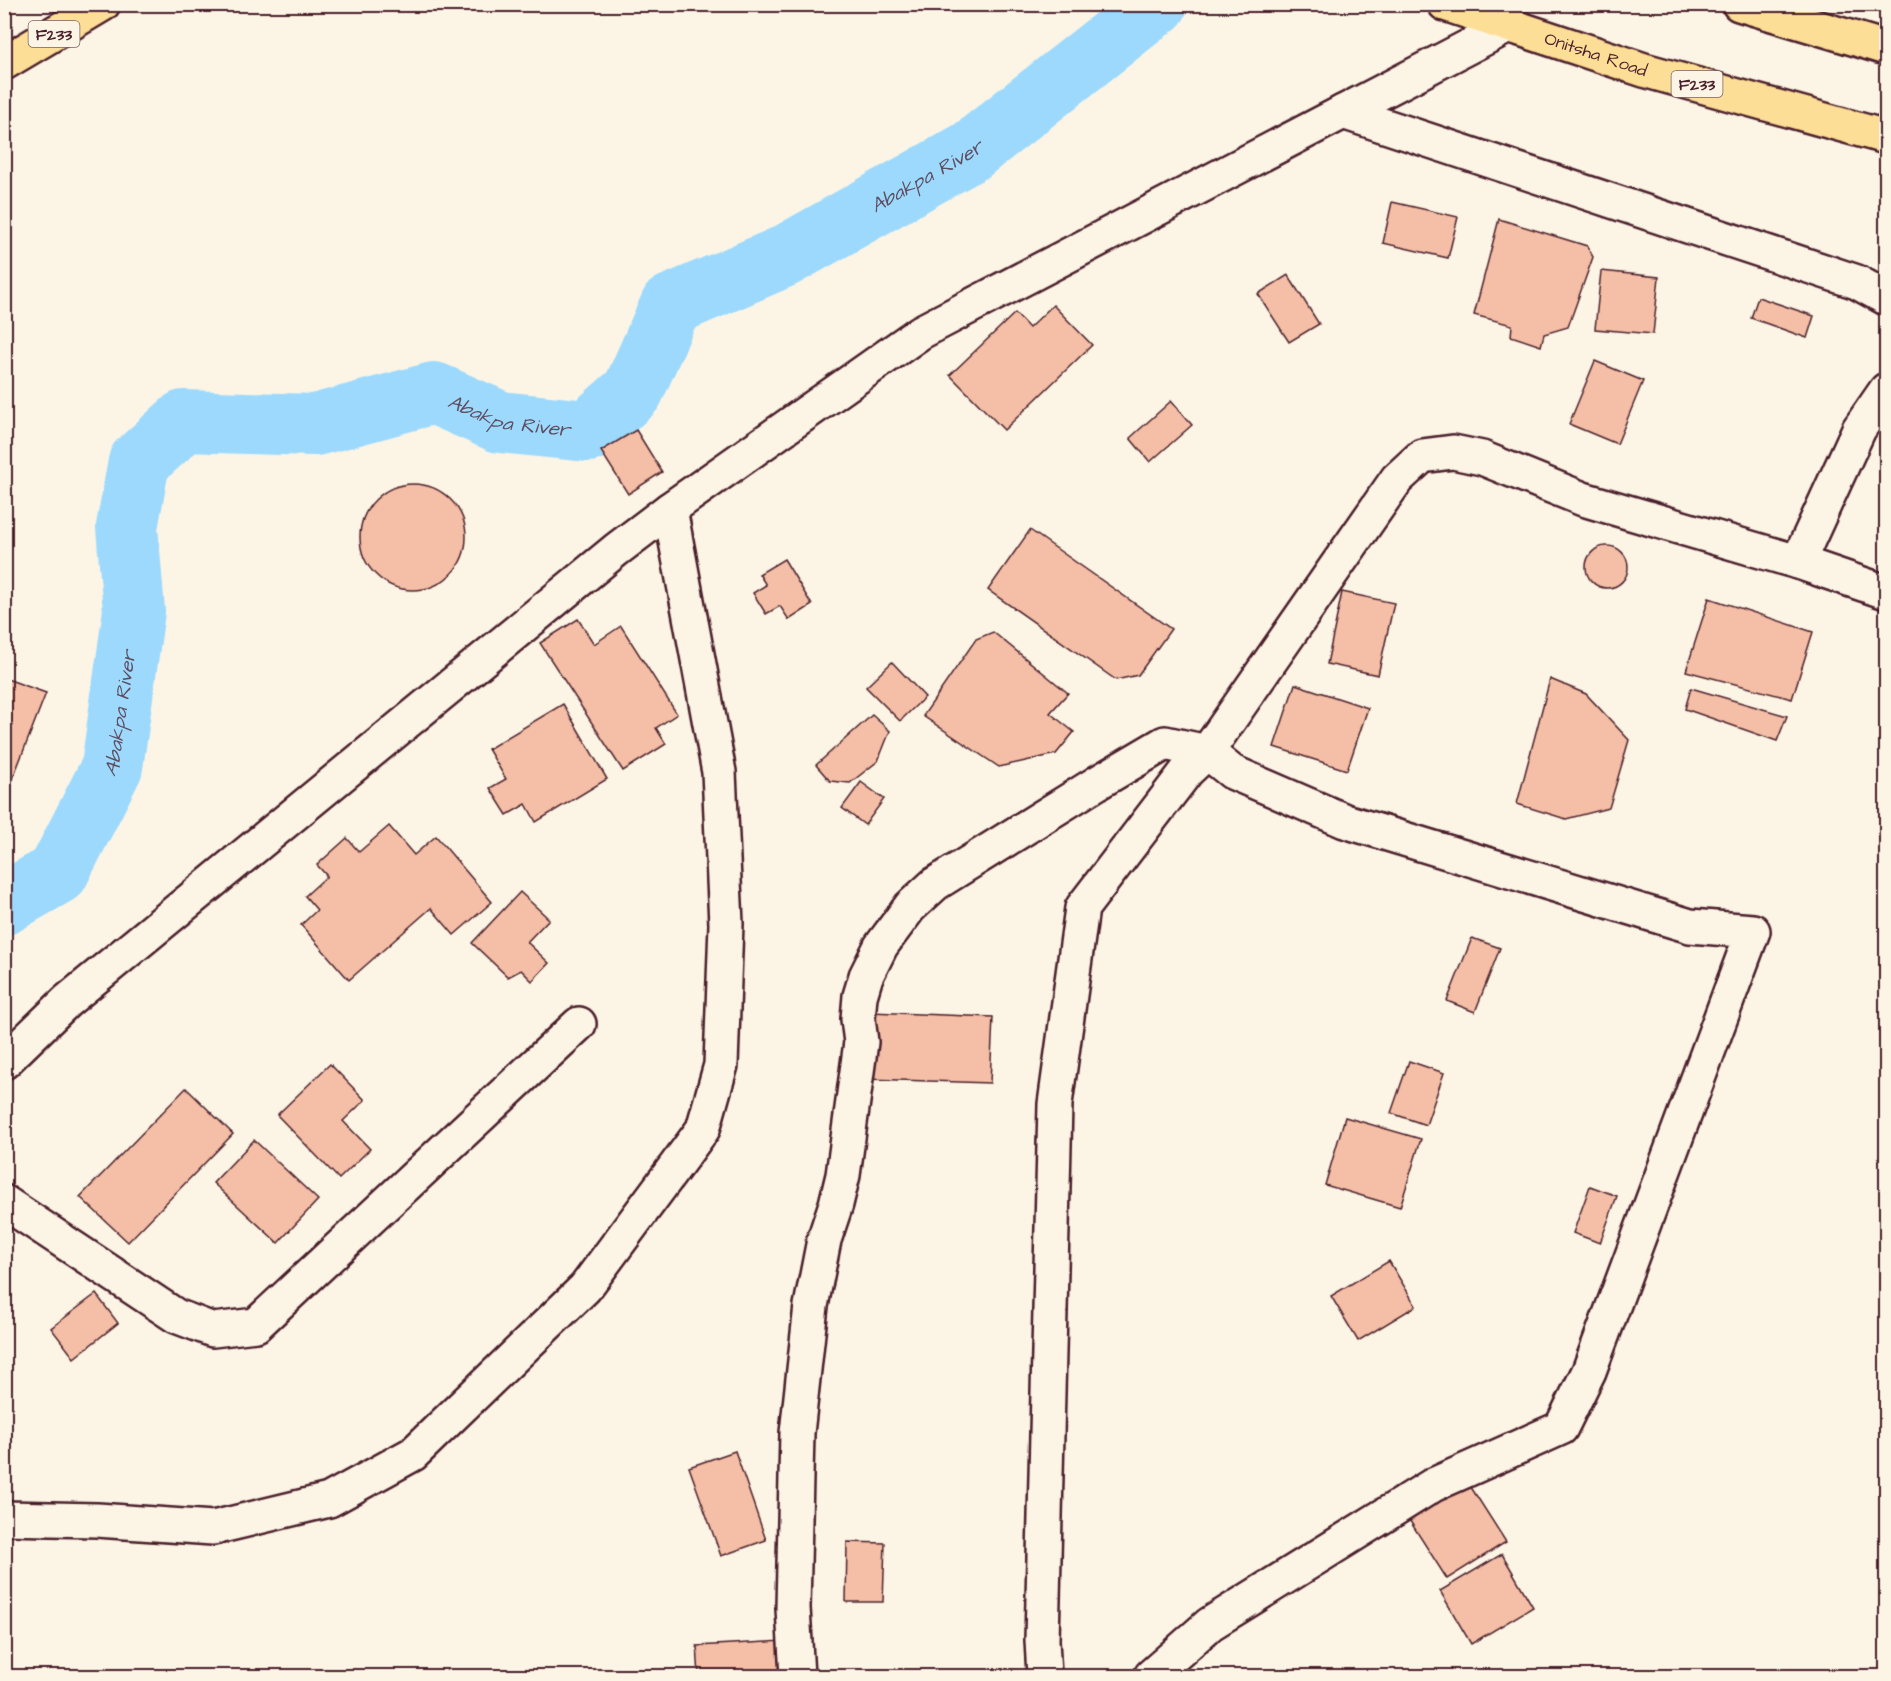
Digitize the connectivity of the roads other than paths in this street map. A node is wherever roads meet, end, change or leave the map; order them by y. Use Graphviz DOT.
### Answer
graph roads {
  1 [pos="103,4"];
  2 [pos="1445,4"];
  3 [pos="1739,4"];
  4 [pos="1510,25"];
  5 [pos="1887,48"];
  6 [pos="4,63"];
  7 [pos="1343,112"];
  8 [pos="1887,137"];
  9 [pos="1887,298"];
  10 [pos="1887,390"];
  11 [pos="670,509"];
  12 [pos="1798,562"];
  13 [pos="1887,592"];
  14 [pos="1207,752"];
  15 [pos="579,1024"];
  16 [pos="4,1062"];
  17 [pos="4,1202"];
  18 [pos="4,1518"];
  19 [pos="797,1677"];
  20 [pos="1044,1677"];
  21 [pos="1151,1677"];
  1 -- 6 [label="main road, F233"];
  2 -- 4 [label="main road, Onitsha Road / F233"];
  3 -- 5 [label="main road"];
  4 -- 7 [label="street"];
  4 -- 8 [label="main road, Onitsha Road / F233"];
  7 -- 9 [label="street"];
  7 -- 11 [label="street"];
  10 -- 12 [label="street"];
  11 -- 16 [label="street"];
  11 -- 18 [label="street"];
  12 -- 13 [label="street"];
  12 -- 14 [label="street"];
  14 -- 19 [label="street"];
  14 -- 20 [label="street"];
  14 -- 21 [label="street"];
  15 -- 17 [label="street"];
}
